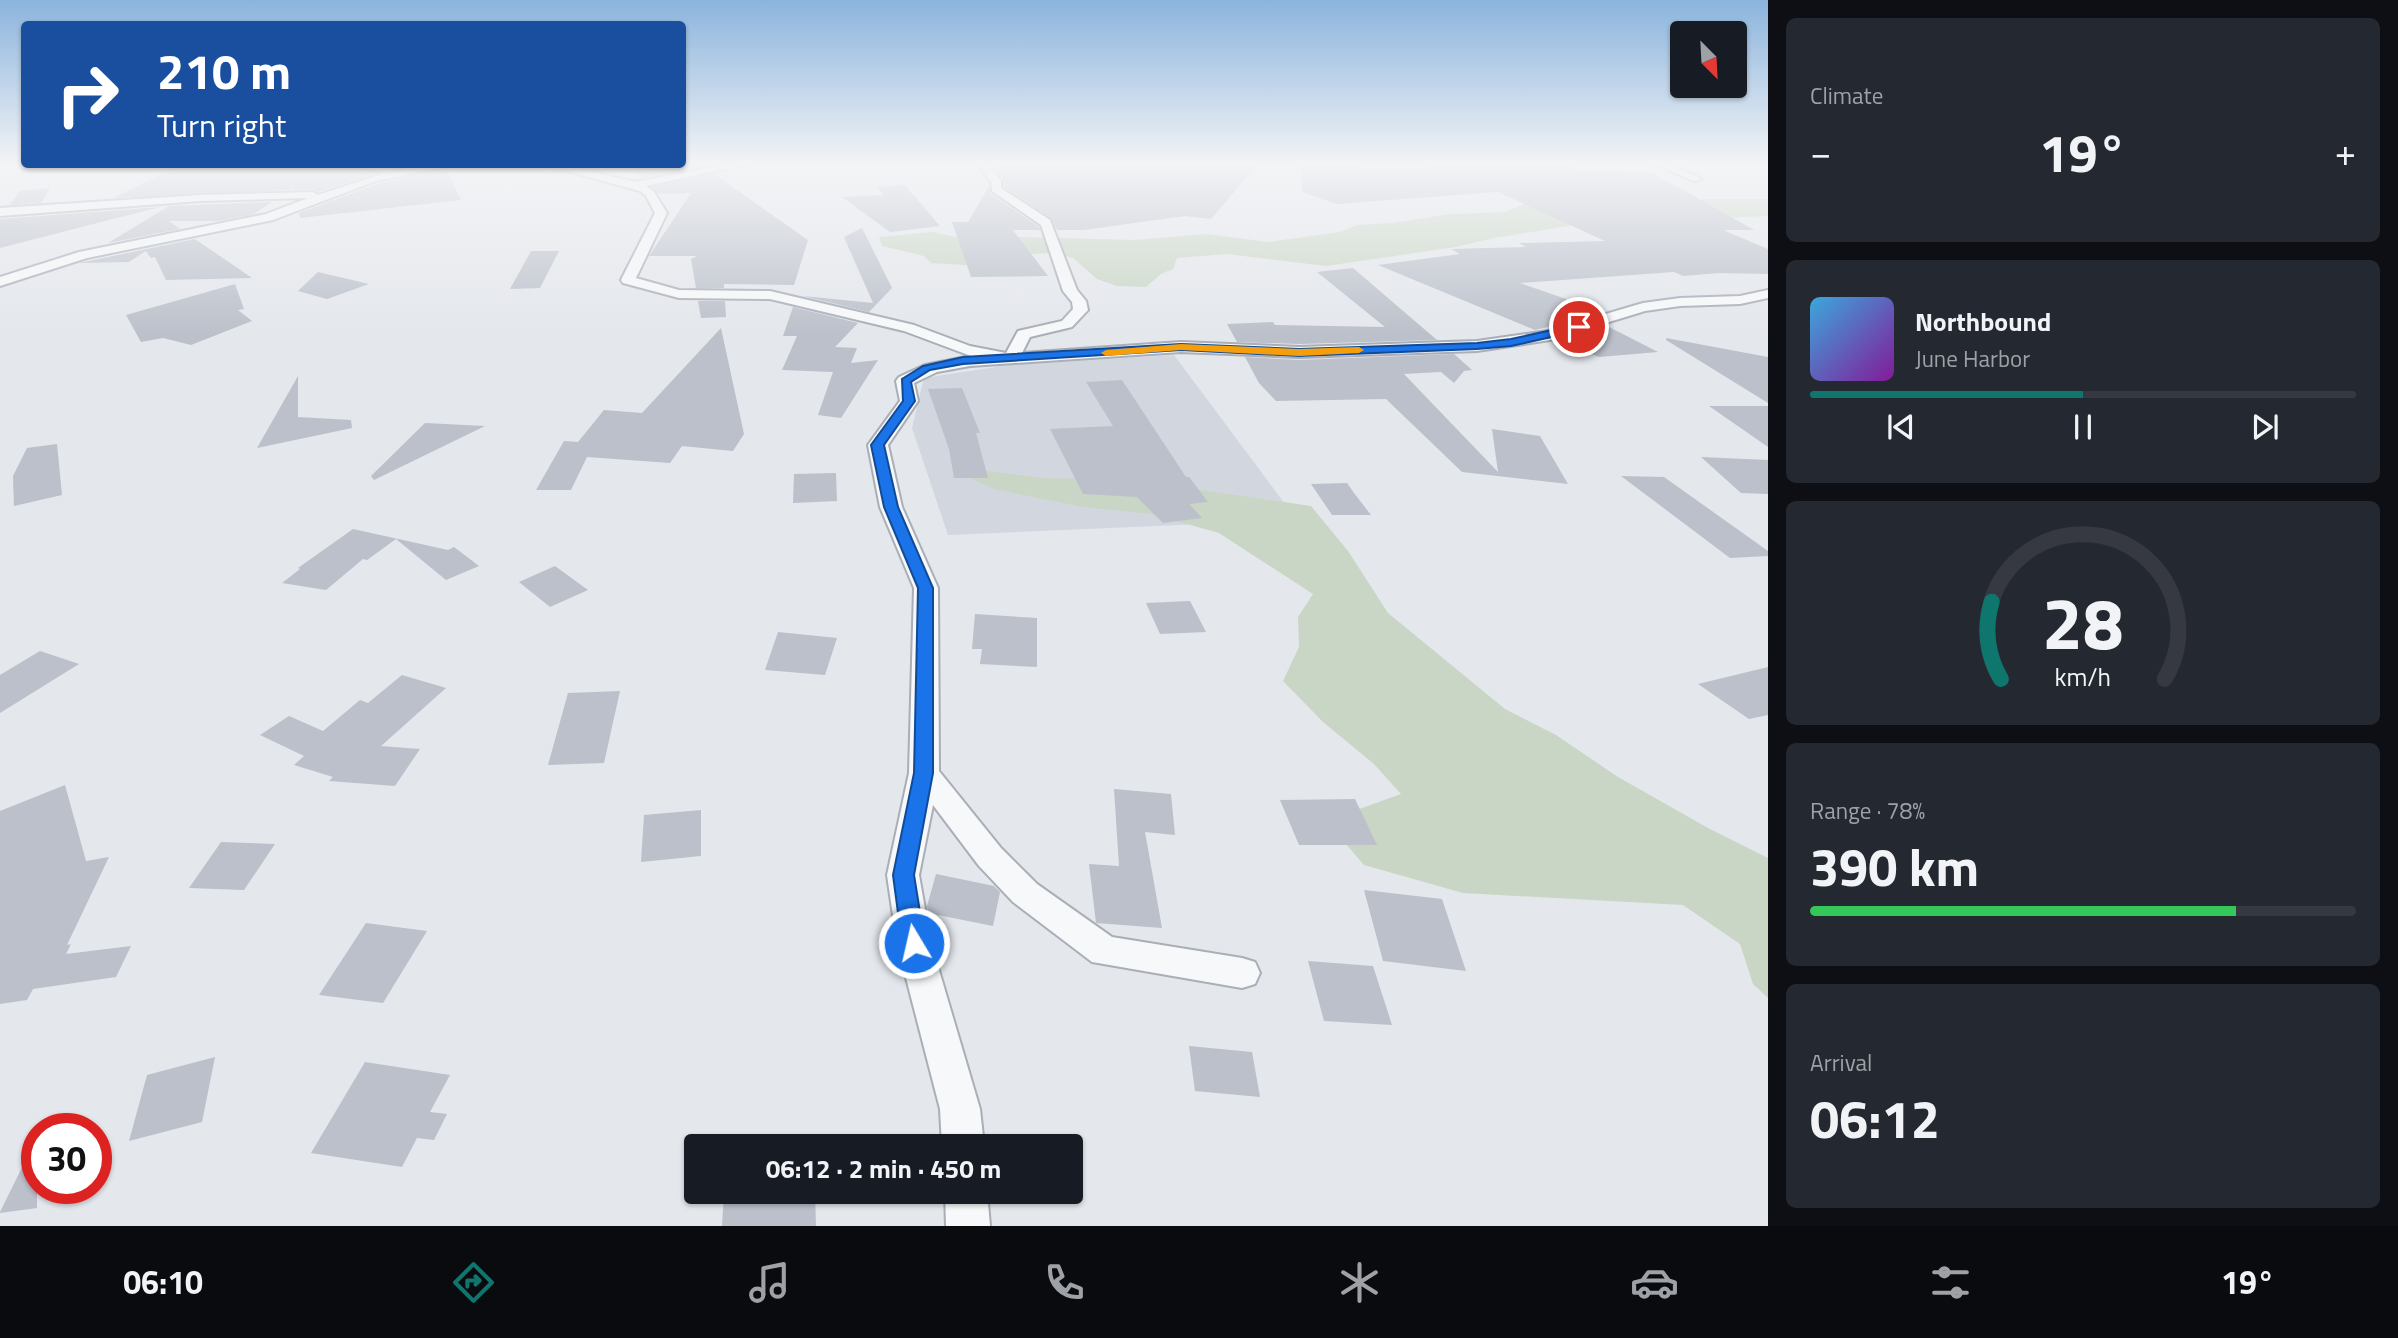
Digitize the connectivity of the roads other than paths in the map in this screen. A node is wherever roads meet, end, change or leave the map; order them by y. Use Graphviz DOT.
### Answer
graph roads {
  1 [pos="253,220"];
  2 [pos="657,220"];
  3 [pos="1042,220"];
  4 [pos="0,282"];
  5 [pos="1768,294"];
  6 [pos="1011,359"];
  7 [pos="924,773"];
  8 [pos="1242,974"];
  9 [pos="961,1134"];
  10 [pos="967,1204"];
  11 [pos="968,1226"];
  1 -- 4 [label="street"];
  2 -- 6 [label="street"];
  3 -- 6 [label="street"];
  5 -- 6 [label="street"];
  6 -- 7 [label="street"];
  7 -- 8 [label="street"];
  7 -- 9 [label="street"];
  10 -- 11 [label="street"];
}
